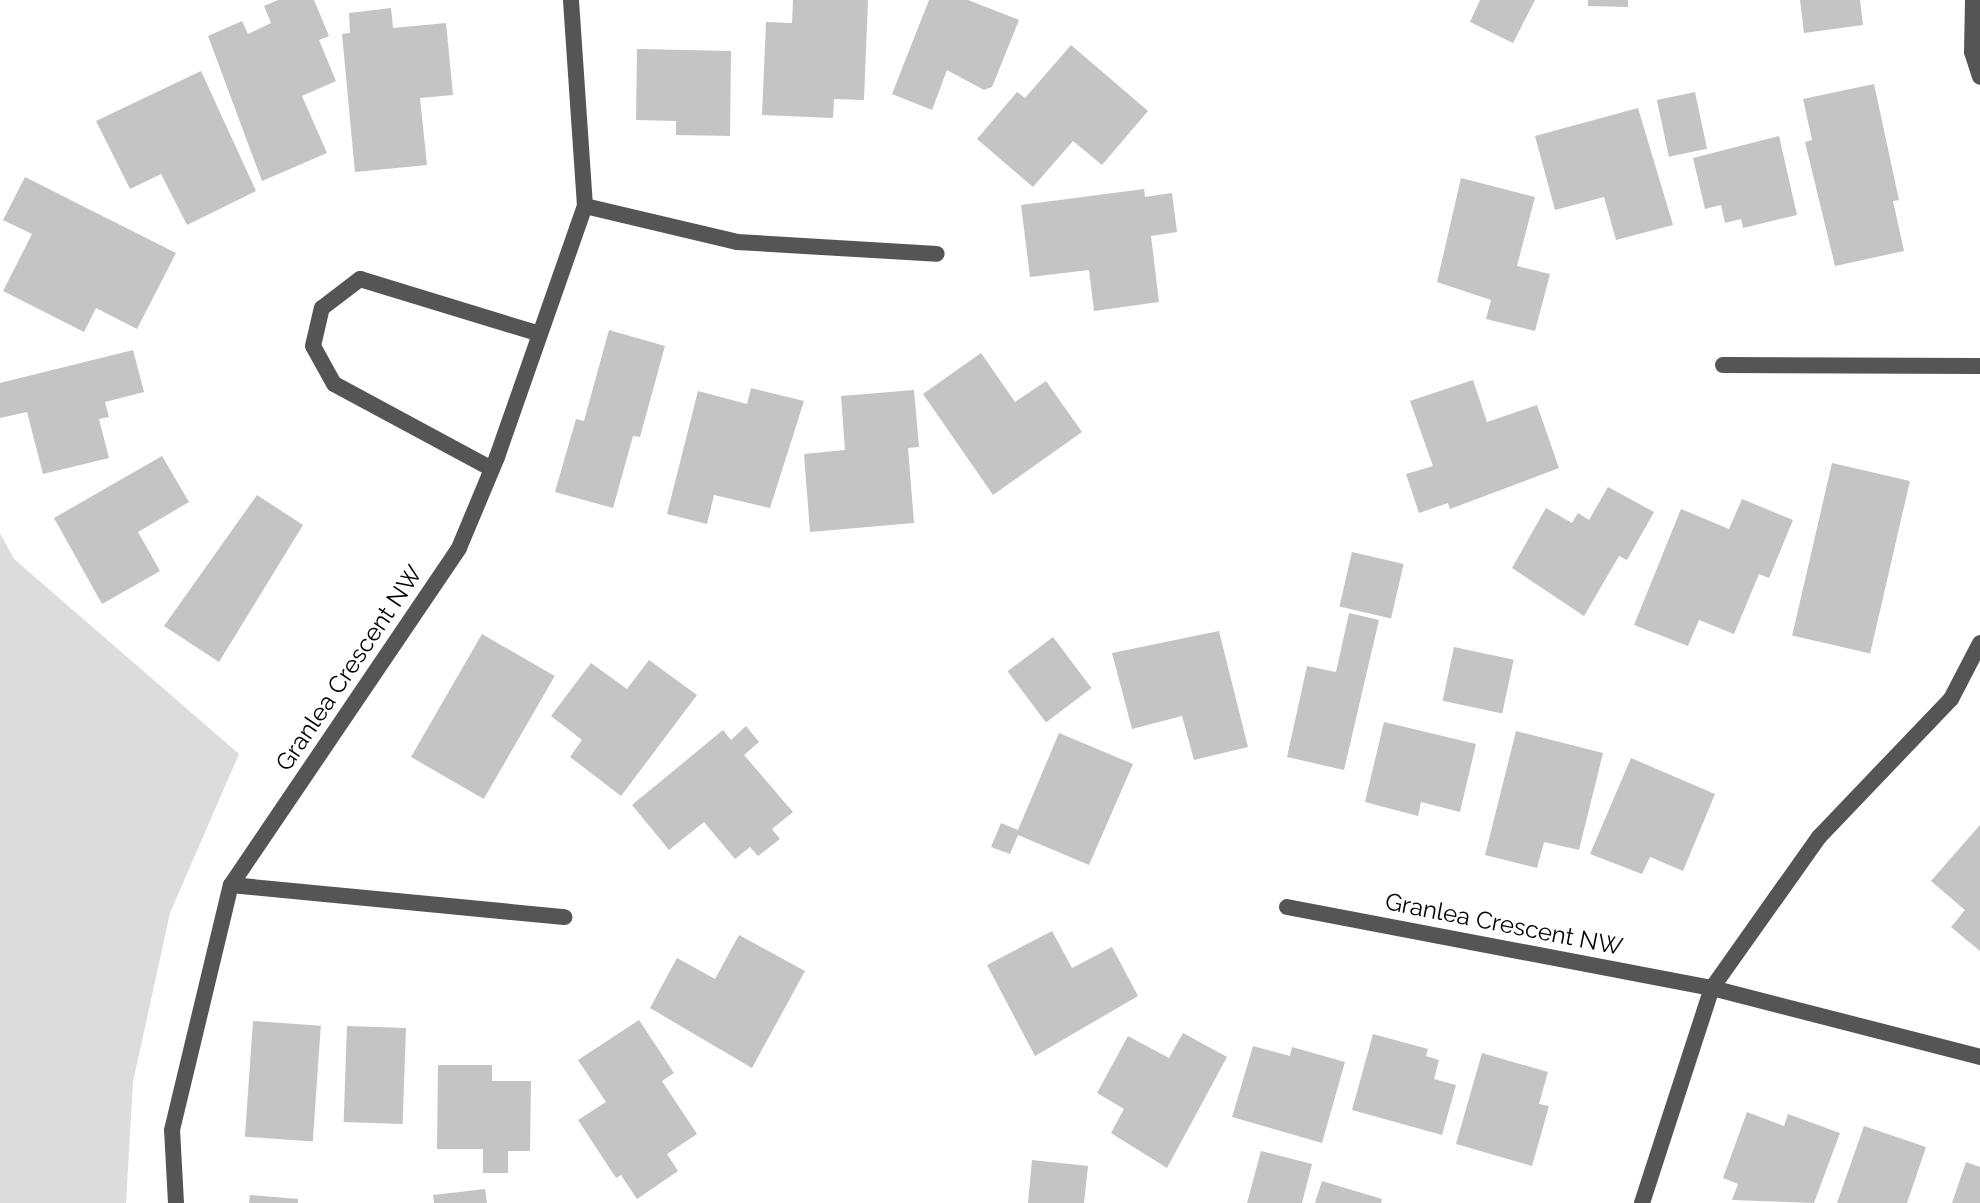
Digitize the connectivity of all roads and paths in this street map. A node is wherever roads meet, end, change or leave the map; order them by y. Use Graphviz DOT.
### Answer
graph roads {
  1 [pos="571,0"];
  2 [pos="1973,0"];
  3 [pos="1980,77"];
  4 [pos="585,206"];
  5 [pos="937,254"];
  6 [pos="540,334"];
  7 [pos="1723,365"];
  8 [pos="1980,366"];
  9 [pos="492,469"];
  10 [pos="1980,643"];
  11 [pos="231,885"];
  12 [pos="1287,907"];
  13 [pos="564,917"];
  14 [pos="1712,988"];
  15 [pos="1980,1057"];
  16 [pos="176,1203"];
  17 [pos="1642,1203"];
  1 -- 4 [label="street, Granlea Crescent NW"];
  2 -- 3 [label="street"];
  4 -- 5 [label="street"];
  4 -- 6 [label="street, Granlea Crescent NW"];
  6 -- 9 [label="street, Granlea Crescent NW"];
  6 -- 9 [label="street"];
  7 -- 8 [label="street"];
  9 -- 11 [label="street, Granlea Crescent NW"];
  10 -- 14 [label="street"];
  11 -- 13 [label="street"];
  11 -- 16 [label="street, Granlea Crescent NW"];
  12 -- 14 [label="street, Granlea Crescent NW"];
  14 -- 15 [label="street, Granlea Crescent NW"];
  14 -- 17 [label="street"];
}
